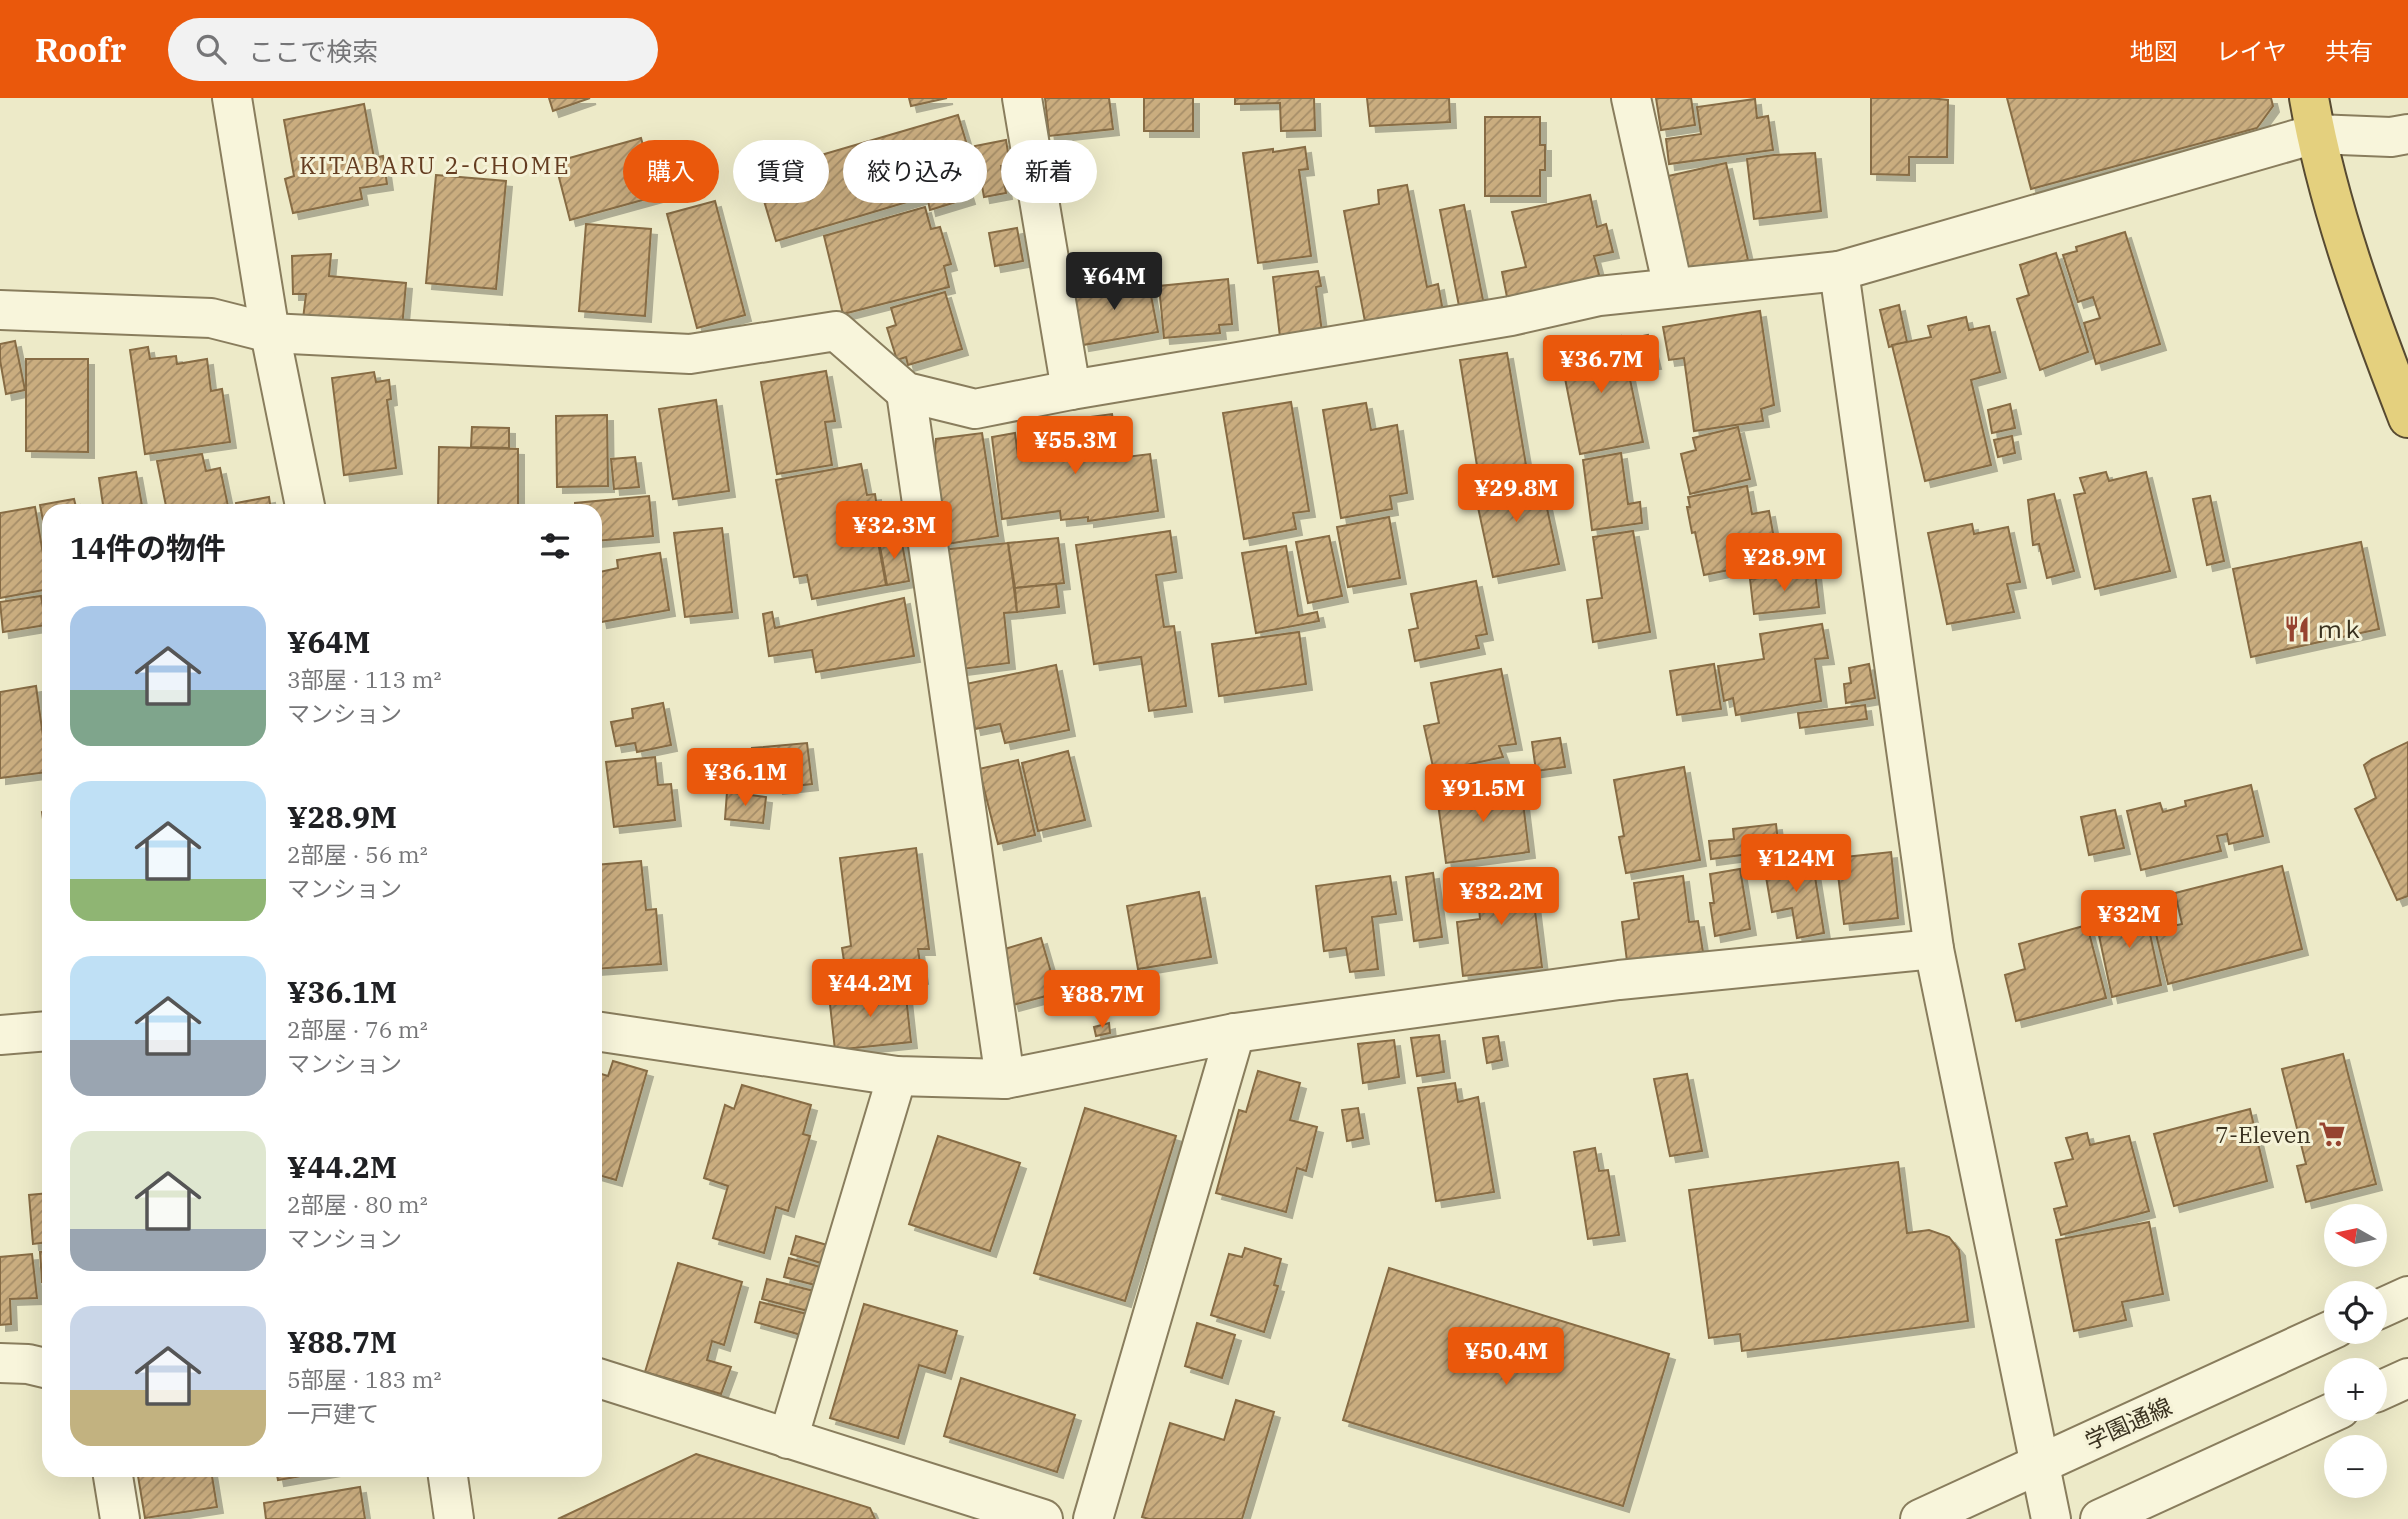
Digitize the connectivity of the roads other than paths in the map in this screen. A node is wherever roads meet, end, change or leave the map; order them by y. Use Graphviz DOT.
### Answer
graph roads {
  1 [pos="233,98"];
  2 [pos="1022,98"];
  3 [pos="1631,98"];
  4 [pos="2312,116"];
  5 [pos="2408,134"];
  6 [pos="1839,271"];
  7 [pos="1673,288"];
  8 [pos="0,310"];
  9 [pos="270,333"];
  10 [pos="1071,390"];
  11 [pos="906,392"];
  12 [pos="2408,418"];
  13 [pos="305,504"];
  14 [pos="1934,949"];
  15 [pos="42,1032"];
  16 [pos="602,1032"];
  17 [pos="1235,1033"];
  18 [pos="0,1035"];
  19 [pos="897,1076"];
  20 [pos="1006,1079"];
  21 [pos="2408,1296"];
  22 [pos="2387,1306"];
  23 [pos="2324,1333"];
  24 [pos="0,1363"];
  25 [pos="42,1368"];
  26 [pos="2408,1378"];
  27 [pos="602,1379"];
  28 [pos="2387,1388"];
  29 [pos="2324,1416"];
  30 [pos="788,1438"];
  31 [pos="2039,1463"];
  32 [pos="113,1477"];
  33 [pos="448,1477"];
  34 [pos="120,1519"];
  35 [pos="454,1519"];
  36 [pos="1042,1519"];
  37 [pos="1093,1519"];
  38 [pos="1920,1519"];
  39 [pos="2051,1519"];
  40 [pos="2100,1519"];
  1 -- 9 [label="street"];
  2 -- 10 [label="street"];
  3 -- 7 [label="street"];
  4 -- 5 [label="street"];
  4 -- 6 [label="street"];
  4 -- 12 [label="highway"];
  6 -- 7 [label="street"];
  6 -- 14 [label="street"];
  7 -- 10 [label="street"];
  8 -- 9 [label="street"];
  9 -- 11 [label="street"];
  9 -- 13 [label="street"];
  10 -- 11 [label="street"];
  11 -- 20 [label="street"];
  14 -- 17 [label="street"];
  14 -- 31 [label="street"];
  15 -- 18 [label="street"];
  16 -- 19 [label="street"];
  17 -- 20 [label="street"];
  17 -- 37 [label="street"];
  19 -- 20 [label="street"];
  19 -- 30 [label="street"];
  21 -- 22 [label="street"];
  23 -- 31 [label="street, 学園通線"];
  24 -- 25 [label="street"];
  26 -- 28 [label="street"];
  27 -- 30 [label="street"];
  29 -- 40 [label="street"];
  30 -- 36 [label="street"];
  31 -- 38 [label="street, 学園通線"];
  31 -- 39 [label="street"];
  32 -- 34 [label="street"];
  33 -- 35 [label="street"];
}
